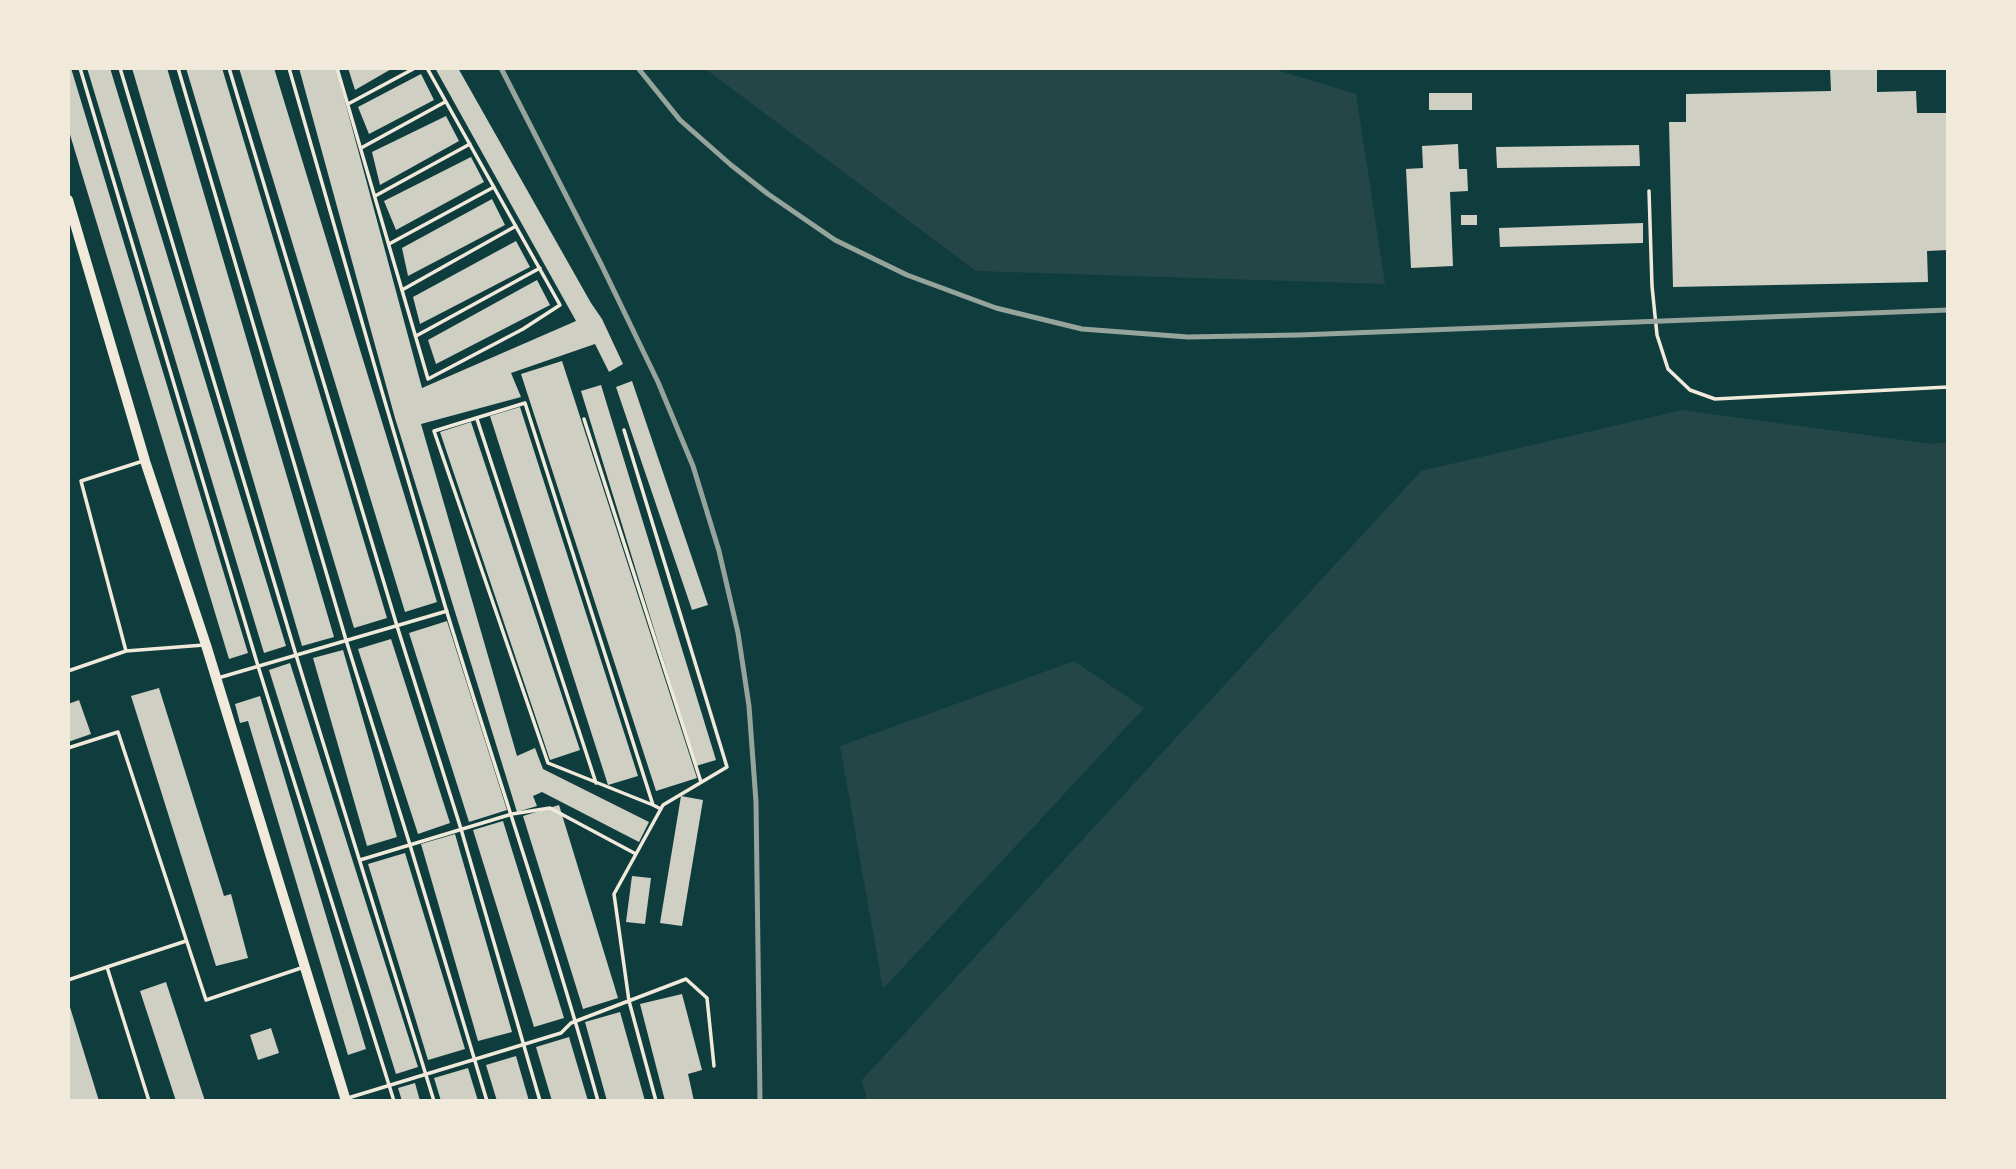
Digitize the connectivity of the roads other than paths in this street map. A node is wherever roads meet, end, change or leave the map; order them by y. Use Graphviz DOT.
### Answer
graph roads {
  1 [pos="79,68"];
  2 [pos="120,68"];
  3 [pos="178,68"];
  4 [pos="229,68"];
  5 [pos="289,68"];
  6 [pos="337,68"];
  7 [pos="415,68"];
  8 [pos="427,68"];
  9 [pos="446,102"];
  10 [pos="348,104"];
  11 [pos="470,144"];
  12 [pos="360,148"];
  13 [pos="494,187"];
  14 [pos="1648,191"];
  15 [pos="375,196"];
  16 [pos="68,200"];
  17 [pos="516,226"];
  18 [pos="389,244"];
  19 [pos="540,268"];
  20 [pos="402,290"];
  21 [pos="416,336"];
  22 [pos="1948,387"];
  23 [pos="477,418"];
  24 [pos="584,419"];
  25 [pos="624,430"];
  26 [pos="145,461"];
  27 [pos="447,611"];
  28 [pos="397,626"];
  29 [pos="346,640"];
  30 [pos="206,645"];
  31 [pos="126,651"];
  32 [pos="296,655"];
  33 [pos="258,666"];
  34 [pos="68,671"];
  35 [pos="216,679"];
  36 [pos="68,748"];
  37 [pos="701,782"];
  38 [pos="596,783"];
  39 [pos="653,806"];
  40 [pos="661,809"];
  41 [pos="512,814"];
  42 [pos="461,829"];
  43 [pos="410,845"];
  44 [pos="636,854"];
  45 [pos="360,860"];
  46 [pos="187,941"];
  47 [pos="107,967"];
  48 [pos="306,967"];
  49 [pos="68,980"];
  50 [pos="629,1001"];
  51 [pos="576,1021"];
  52 [pos="524,1045"];
  53 [pos="475,1059"];
  54 [pos="714,1066"];
  55 [pos="427,1074"];
  56 [pos="389,1085"];
  57 [pos="346,1100"];
  58 [pos="149,1101"];
  59 [pos="394,1101"];
  60 [pos="434,1101"];
  61 [pos="487,1101"];
  62 [pos="540,1101"];
  63 [pos="598,1101"];
  64 [pos="656,1101"];
  1 -- 33 [label="lane"];
  2 -- 32 [label="lane"];
  3 -- 29 [label="lane"];
  4 -- 28 [label="lane"];
  5 -- 27 [label="lane"];
  6 -- 10 [label="lane"];
  7 -- 10 [label="lane"];
  8 -- 9 [label="lane"];
  9 -- 11 [label="lane"];
  9 -- 12 [label="lane"];
  10 -- 12 [label="lane"];
  11 -- 13 [label="lane"];
  11 -- 15 [label="lane"];
  12 -- 15 [label="lane"];
  13 -- 17 [label="lane"];
  13 -- 18 [label="lane"];
  14 -- 22 [label="lane"];
  15 -- 18 [label="lane"];
  16 -- 26 [label="street"];
  17 -- 19 [label="lane"];
  17 -- 20 [label="lane"];
  18 -- 20 [label="lane"];
  19 -- 21 [label="lane"];
  19 -- 21 [label="lane"];
  20 -- 21 [label="lane"];
  23 -- 38 [label="lane"];
  23 -- 38 [label="lane"];
  23 -- 39 [label="lane"];
  24 -- 37 [label="lane"];
  25 -- 37 [label="lane"];
  26 -- 30 [label="street"];
  26 -- 31 [label="lane"];
  27 -- 28 [label="lane"];
  27 -- 41 [label="lane"];
  28 -- 29 [label="lane"];
  28 -- 42 [label="lane"];
  29 -- 32 [label="lane"];
  29 -- 43 [label="lane"];
  30 -- 31 [label="lane"];
  30 -- 35 [label="street"];
  31 -- 34 [label="lane"];
  32 -- 33 [label="lane"];
  32 -- 45 [label="lane"];
  33 -- 35 [label="lane"];
  33 -- 56 [label="lane"];
  35 -- 48 [label="street"];
  36 -- 46 [label="lane"];
  37 -- 40 [label="lane"];
  38 -- 39 [label="lane"];
  39 -- 40 [label="lane"];
  40 -- 44 [label="lane"];
  41 -- 42 [label="lane"];
  41 -- 44 [label="lane"];
  41 -- 51 [label="lane"];
  42 -- 43 [label="lane"];
  42 -- 52 [label="lane"];
  43 -- 45 [label="lane"];
  43 -- 53 [label="lane"];
  44 -- 50 [label="lane"];
  45 -- 55 [label="lane"];
  46 -- 47 [label="lane"];
  46 -- 48 [label="lane"];
  47 -- 49 [label="lane"];
  47 -- 58 [label="lane"];
  48 -- 57 [label="street"];
  50 -- 51 [label="lane"];
  50 -- 54 [label="lane"];
  50 -- 64 [label="lane"];
  51 -- 52 [label="lane"];
  51 -- 63 [label="lane"];
  52 -- 53 [label="lane"];
  52 -- 62 [label="lane"];
  53 -- 55 [label="lane"];
  53 -- 61 [label="lane"];
  55 -- 56 [label="lane"];
  55 -- 60 [label="lane"];
  56 -- 57 [label="lane"];
  56 -- 59 [label="lane"];
}
